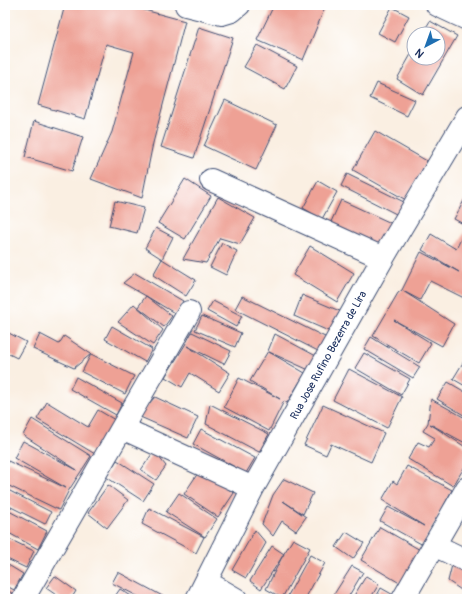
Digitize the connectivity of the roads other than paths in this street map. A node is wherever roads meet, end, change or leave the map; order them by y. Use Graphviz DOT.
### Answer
graph roads {
  1 [pos="186,5"];
  2 [pos="239,5"];
  3 [pos="437,5"];
  4 [pos="467,19"];
  5 [pos="467,117"];
  6 [pos="211,180"];
  7 [pos="382,258"];
  8 [pos="189,312"];
  9 [pos="122,428"];
  10 [pos="253,488"];
  11 [pos="467,488"];
  12 [pos="434,545"];
  13 [pos="467,561"];
  14 [pos="202,591"];
  15 [pos="23,599"];
  16 [pos="236,599"];
  17 [pos="403,599"];
  1 -- 2 [label="street"];
  3 -- 4 [label="street"];
  5 -- 7 [label="street, Rua Jose Rufino Bezerra de Lira"];
  6 -- 7 [label="street"];
  7 -- 10 [label="street, Rua Jose Rufino Bezerra de Lira"];
  8 -- 9 [label="street"];
  9 -- 10 [label="street"];
  9 -- 15 [label="street"];
  10 -- 14 [label="street, Rua Jose Rufino Bezerra de Lira"];
  11 -- 12 [label="street"];
  12 -- 13 [label="street"];
  12 -- 17 [label="street"];
  14 -- 16 [label="street"];
}
